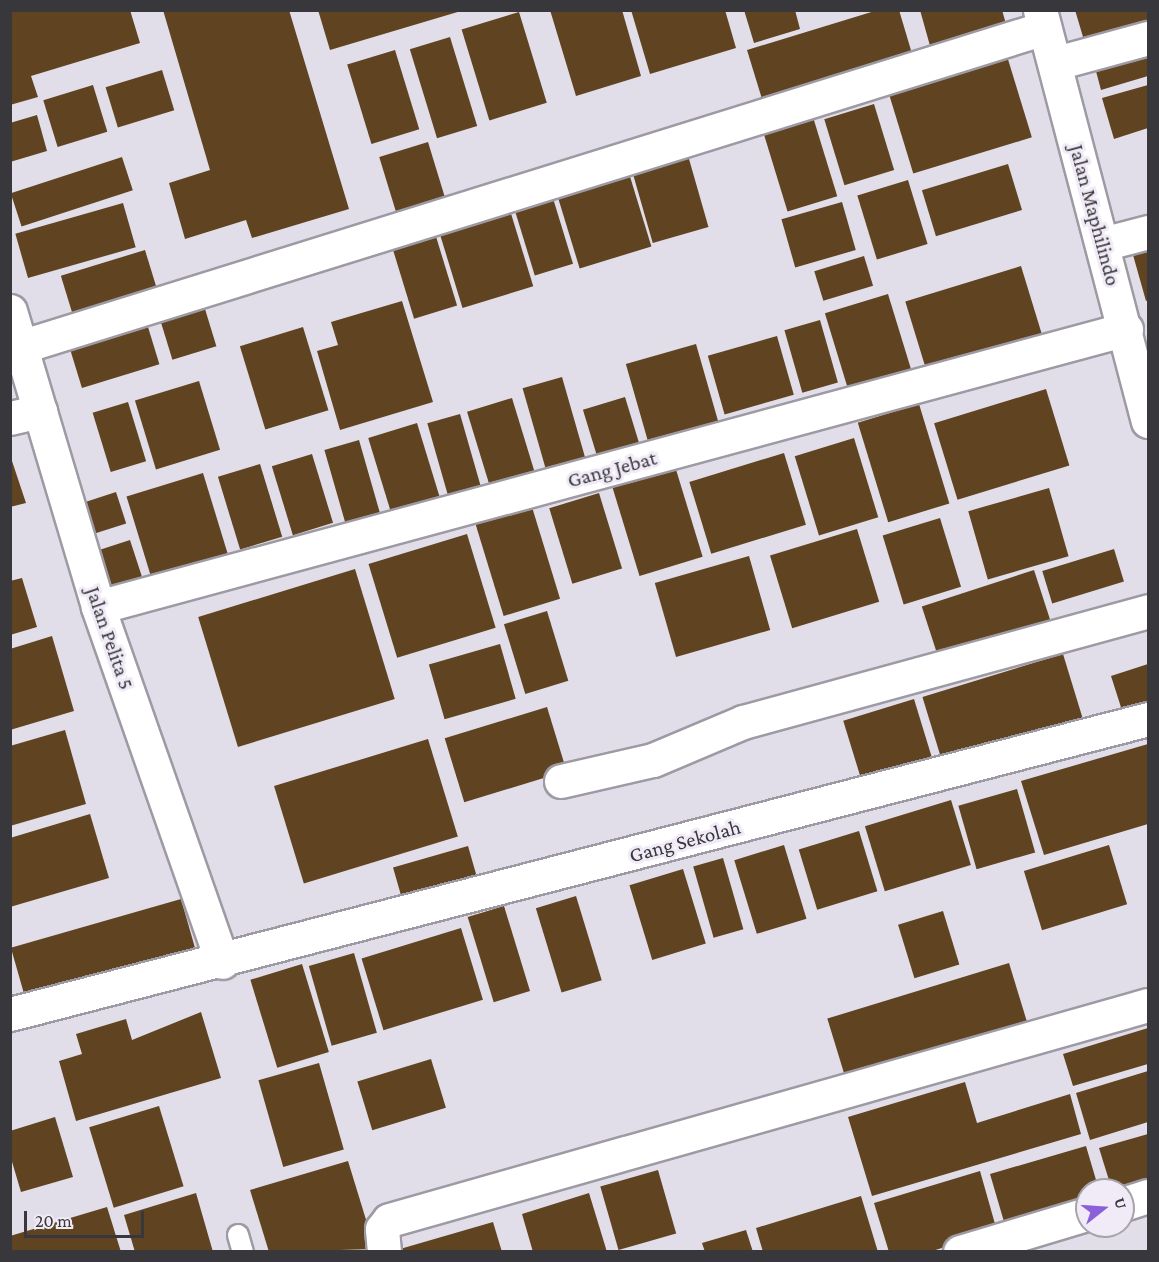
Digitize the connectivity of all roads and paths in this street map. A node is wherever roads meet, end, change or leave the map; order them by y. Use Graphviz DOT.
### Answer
graph roads {
  1 [pos="1042,19"];
  2 [pos="1149,38"];
  3 [pos="1056,63"];
  4 [pos="1149,232"];
  5 [pos="1102,244"];
  6 [pos="10,311"];
  7 [pos="1126,329"];
  8 [pos="20,347"];
  9 [pos="25,414"];
  10 [pos="1149,421"];
  11 [pos="98,607"];
  12 [pos="1149,611"];
  13 [pos="1149,719"];
  14 [pos="561,782"];
  15 [pos="222,962"];
  16 [pos="1149,1005"];
  17 [pos="10,1014"];
  18 [pos="1075,1217"];
  19 [pos="384,1251"];
  20 [pos="960,1251"];
  1 -- 3 [label="street, Jalan Maphilindo"];
  1 -- 8 [label="street"];
  2 -- 3 [label="street"];
  3 -- 5 [label="street, Jalan Maphilindo"];
  4 -- 5 [label="street"];
  5 -- 7 [label="street, Jalan Maphilindo"];
  6 -- 8 [label="street, Jalan Pelita 5"];
  7 -- 10 [label="street, Jalan Maphilindo"];
  7 -- 11 [label="street, Gang Jebat"];
  8 -- 9 [label="street, Jalan Pelita 5"];
  9 -- 11 [label="street, Jalan Pelita 5"];
  11 -- 15 [label="street, Jalan Pelita 5"];
  12 -- 14 [label="street"];
  13 -- 15 [label="street, Gang Sekolah"];
  15 -- 17 [label="street, Gang Sekolah"];
  16 -- 19 [label="street"];
  18 -- 20 [label="street"];
}
